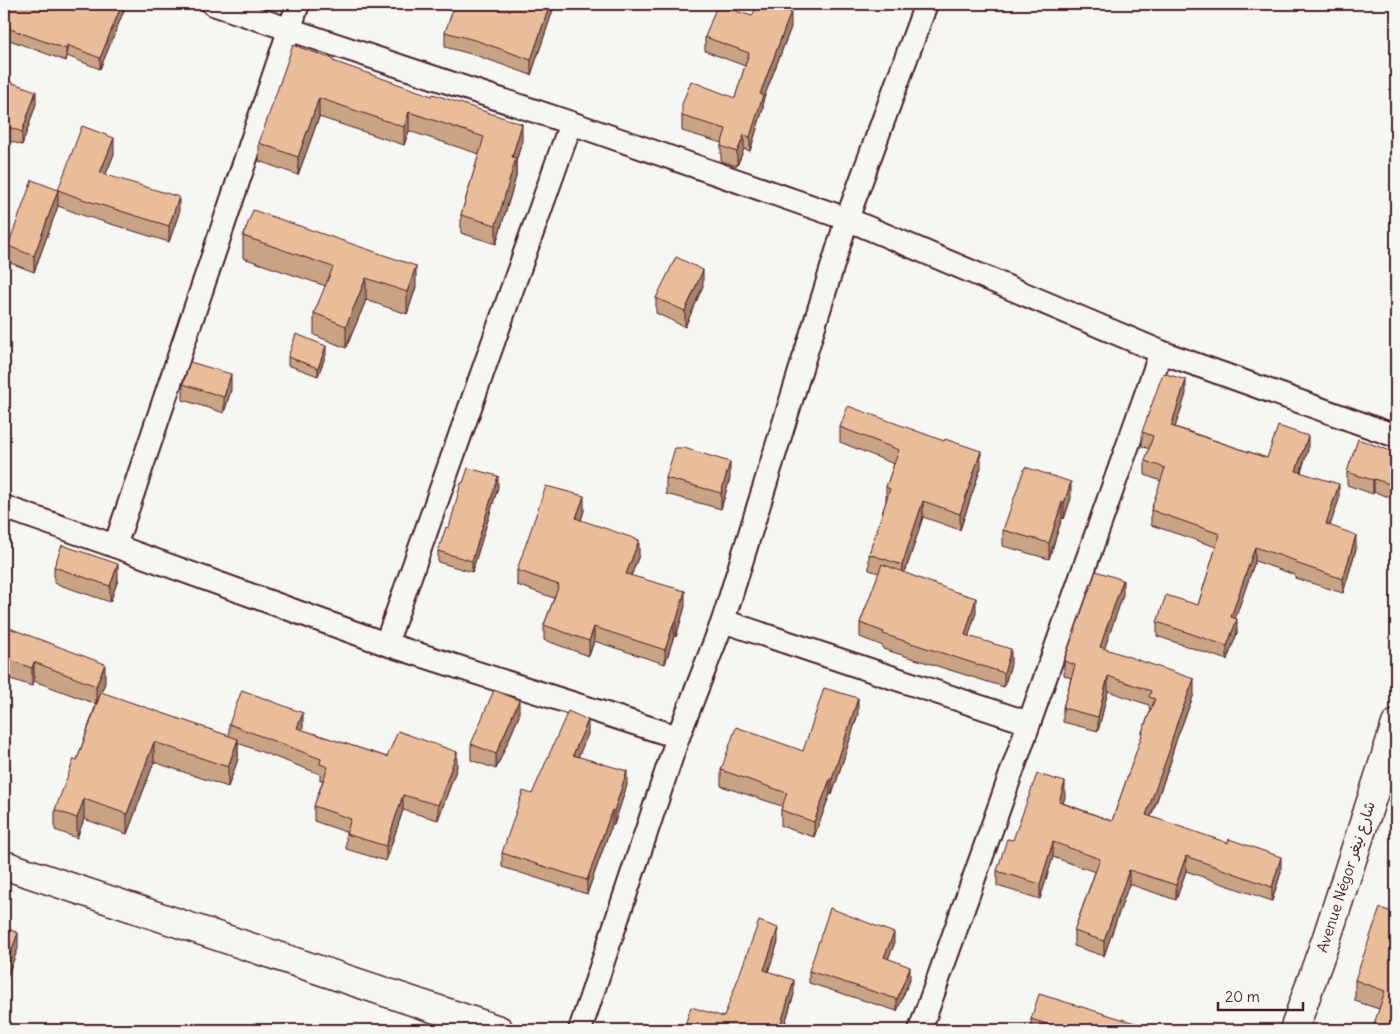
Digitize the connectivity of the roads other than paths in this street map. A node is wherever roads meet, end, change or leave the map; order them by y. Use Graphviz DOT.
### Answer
graph roads {
  1 [pos="212,4"];
  2 [pos="298,4"];
  3 [pos="926,4"];
  4 [pos="290,29"];
  5 [pos="572,123"];
  6 [pos="847,219"];
  7 [pos="1161,352"];
  8 [pos="1396,436"];
  9 [pos="4,507"];
  10 [pos="115,546"];
  11 [pos="723,621"];
  12 [pos="386,644"];
  13 [pos="1029,723"];
  14 [pos="1396,724"];
  15 [pos="678,737"];
  16 [pos="4,865"];
  17 [pos="499,1030"];
  18 [pos="580,1030"];
  19 [pos="920,1030"];
  20 [pos="1294,1030"];
  1 -- 4 [label="street"];
  2 -- 4 [label="street"];
  3 -- 6 [label="street"];
  4 -- 5 [label="street"];
  4 -- 10 [label="street"];
  5 -- 6 [label="street"];
  5 -- 12 [label="street"];
  6 -- 7 [label="street"];
  6 -- 11 [label="street"];
  7 -- 8 [label="street"];
  7 -- 13 [label="street"];
  9 -- 10 [label="street"];
  10 -- 12 [label="street"];
  11 -- 13 [label="street"];
  11 -- 15 [label="street"];
  12 -- 15 [label="street"];
  13 -- 19 [label="street"];
  14 -- 20 [label="street, Avenue Négor شارع نيغر"];
  15 -- 18 [label="street"];
  16 -- 17 [label="street"];
}
